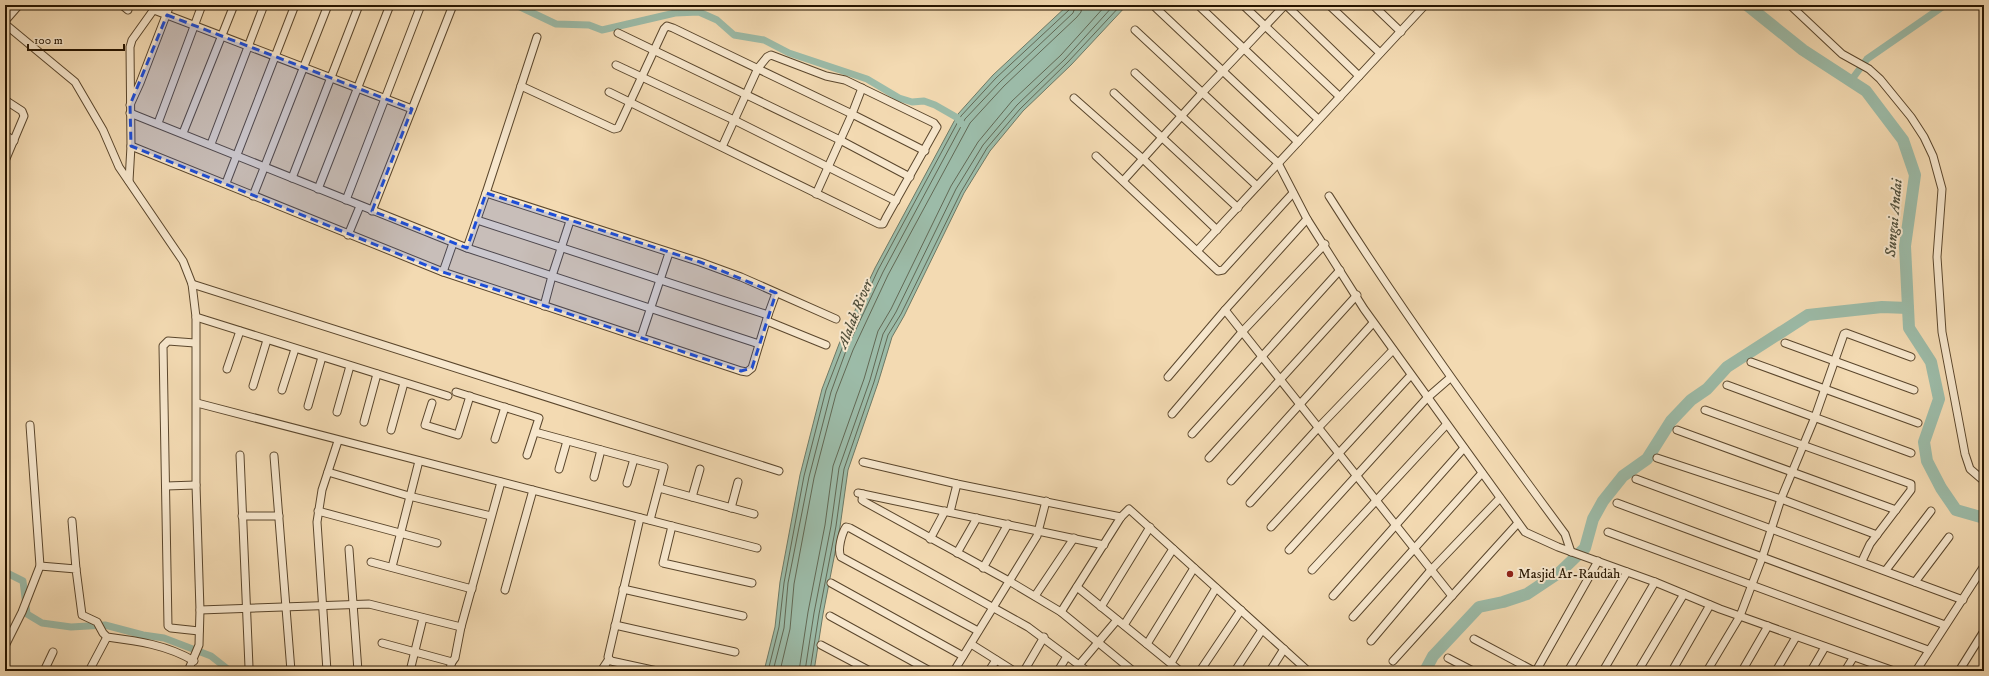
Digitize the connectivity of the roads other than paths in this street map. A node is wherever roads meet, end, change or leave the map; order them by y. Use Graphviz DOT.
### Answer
graph roads {
  1 [pos="20,5"];
  2 [pos="170,5"];
  3 [pos="202,5"];
  4 [pos="234,5"];
  5 [pos="264,5"];
  6 [pos="295,5"];
  7 [pos="328,5"];
  8 [pos="358,5"];
  9 [pos="390,5"];
  10 [pos="421,5"];
  11 [pos="453,5"];
  12 [pos="1198,5"];
  13 [pos="1243,5"];
  14 [pos="1286,5"];
  15 [pos="1329,5"];
  16 [pos="1373,5"];
  17 [pos="1425,5"];
  18 [pos="1791,6"];
  19 [pos="155,7"];
  20 [pos="1156,8"];
  21 [pos="167,15"];
  22 [pos="5,23"];
  23 [pos="194,26"];
  24 [pos="1265,27"];
  25 [pos="1135,30"];
  26 [pos="1401,32"];
  27 [pos="618,33"];
  28 [pos="221,37"];
  29 [pos="537,37"];
  30 [pos="248,47"];
  31 [pos="1245,49"];
  32 [pos="654,50"];
  33 [pos="1380,53"];
  34 [pos="275,57"];
  35 [pos="616,65"];
  36 [pos="303,67"];
  37 [pos="758,68"];
  38 [pos="1224,71"];
  39 [pos="1135,73"];
  40 [pos="1359,76"];
  41 [pos="642,77"];
  42 [pos="331,79"];
  43 [pos="522,86"];
  44 [pos="862,88"];
  45 [pos="358,89"];
  46 [pos="609,92"];
  47 [pos="1114,93"];
  48 [pos="1202,93"];
  49 [pos="746,95"];
  50 [pos="1340,96"];
  51 [pos="1074,98"];
  52 [pos="385,99"];
  53 [pos="5,100"];
  54 [pos="631,102"];
  55 [pos="130,109"];
  56 [pos="412,109"];
  57 [pos="852,114"];
  58 [pos="1182,116"];
  59 [pos="1318,119"];
  60 [pos="734,120"];
  61 [pos="158,123"];
  62 [pos="183,133"];
  63 [pos="5,135"];
  64 [pos="1162,137"];
  65 [pos="840,140"];
  66 [pos="14,142"];
  67 [pos="1298,142"];
  68 [pos="211,144"];
  69 [pos="131,146"];
  70 [pos="722,146"];
  71 [pos="925,151"];
  72 [pos="238,155"];
  73 [pos="1096,156"];
  74 [pos="1143,159"];
  75 [pos="5,160"];
  76 [pos="1278,163"];
  77 [pos="265,166"];
  78 [pos="828,168"];
  79 [pos="910,177"];
  80 [pos="292,178"];
  81 [pos="1123,181"];
  82 [pos="129,182"];
  83 [pos="226,183"];
  84 [pos="1257,186"];
  85 [pos="318,189"];
  86 [pos="486,193"];
  87 [pos="1292,193"];
  88 [pos="816,194"];
  89 [pos="253,196"];
  90 [pos="1330,196"];
  91 [pos="346,200"];
  92 [pos="896,201"];
  93 [pos="360,206"];
  94 [pos="1238,208"];
  95 [pos="372,211"];
  96 [pos="1307,219"];
  97 [pos="477,220"];
  98 [pos="570,221"];
  99 [pos="1218,230"];
  100 [pos="348,235"];
  101 [pos="1325,244"];
  102 [pos="452,246"];
  103 [pos="467,248"];
  104 [pos="562,248"];
  105 [pos="1197,251"];
  106 [pos="669,253"];
  107 [pos="1340,270"];
  108 [pos="443,272"];
  109 [pos="552,276"];
  110 [pos="660,280"];
  111 [pos="192,284"];
  112 [pos="776,293"];
  113 [pos="1357,295"];
  114 [pos="544,306"];
  115 [pos="650,308"];
  116 [pos="1225,310"];
  117 [pos="196,317"];
  118 [pos="768,318"];
  119 [pos="836,319"];
  120 [pos="1373,323"];
  121 [pos="240,331"];
  122 [pos="1242,332"];
  123 [pos="641,338"];
  124 [pos="267,340"];
  125 [pos="195,343"];
  126 [pos="1786,343"];
  127 [pos="759,344"];
  128 [pos="826,345"];
  129 [pos="295,349"];
  130 [pos="1393,350"];
  131 [pos="1262,356"];
  132 [pos="322,357"];
  133 [pos="1911,358"];
  134 [pos="1835,360"];
  135 [pos="1751,362"];
  136 [pos="350,366"];
  137 [pos="228,369"];
  138 [pos="376,374"];
  139 [pos="1410,375"];
  140 [pos="1168,378"];
  141 [pos="1450,378"];
  142 [pos="1280,380"];
  143 [pos="404,383"];
  144 [pos="1727,385"];
  145 [pos="253,386"];
  146 [pos="282,390"];
  147 [pos="1825,390"];
  148 [pos="1914,390"];
  149 [pos="456,392"];
  150 [pos="448,396"];
  151 [pos="470,396"];
  152 [pos="1428,398"];
  153 [pos="197,403"];
  154 [pos="432,403"];
  155 [pos="1300,404"];
  156 [pos="308,406"];
  157 [pos="505,407"];
  158 [pos="1705,410"];
  159 [pos="337,412"];
  160 [pos="1172,414"];
  161 [pos="1815,417"];
  162 [pos="364,422"];
  163 [pos="1918,423"];
  164 [pos="1446,425"];
  165 [pos="30,426"];
  166 [pos="1318,428"];
  167 [pos="391,430"];
  168 [pos="1676,430"];
  169 [pos="534,432"];
  170 [pos="1192,434"];
  171 [pos="495,439"];
  172 [pos="567,440"];
  173 [pos="338,441"];
  174 [pos="1804,445"];
  175 [pos="1464,448"];
  176 [pos="601,450"];
  177 [pos="1911,453"];
  178 [pos="1338,454"];
  179 [pos="240,455"];
  180 [pos="527,455"];
  181 [pos="274,456"];
  182 [pos="1209,458"];
  183 [pos="1658,458"];
  184 [pos="634,459"];
  185 [pos="419,461"];
  186 [pos="863,462"];
  187 [pos="559,469"];
  188 [pos="700,469"];
  189 [pos="779,471"];
  190 [pos="1792,471"];
  191 [pos="328,472"];
  192 [pos="1482,473"];
  193 [pos="1356,476"];
  194 [pos="594,477"];
  195 [pos="1636,479"];
  196 [pos="1231,481"];
  197 [pos="1984,481"];
  198 [pos="501,482"];
  199 [pos="738,482"];
  200 [pos="627,483"];
  201 [pos="957,484"];
  202 [pos="196,485"];
  203 [pos="166,486"];
  204 [pos="659,488"];
  205 [pos="533,490"];
  206 [pos="409,496"];
  207 [pos="692,497"];
  208 [pos="1500,498"];
  209 [pos="1781,499"];
  210 [pos="1046,501"];
  211 [pos="1377,501"];
  212 [pos="1250,503"];
  213 [pos="1617,503"];
  214 [pos="731,508"];
  215 [pos="1896,510"];
  216 [pos="1931,510"];
  217 [pos="318,511"];
  218 [pos="947,511"];
  219 [pos="754,514"];
  220 [pos="242,516"];
  221 [pos="279,516"];
  222 [pos="491,516"];
  223 [pos="1121,517"];
  224 [pos="640,518"];
  225 [pos="976,518"];
  226 [pos="650,520"];
  227 [pos="72,521"];
  228 [pos="1518,523"];
  229 [pos="1008,524"];
  230 [pos="1396,525"];
  231 [pos="672,526"];
  232 [pos="1271,527"];
  233 [pos="1150,528"];
  234 [pos="1772,528"];
  235 [pos="1039,530"];
  236 [pos="1608,532"];
  237 [pos="400,533"];
  238 [pos="1877,535"];
  239 [pos="1949,537"];
  240 [pos="1074,538"];
  241 [pos="930,539"];
  242 [pos="437,543"];
  243 [pos="1104,545"];
  244 [pos="757,548"];
  245 [pos="349,549"];
  246 [pos="1173,549"];
  247 [pos="1415,549"];
  248 [pos="1289,550"];
  249 [pos="957,553"];
  250 [pos="1574,553"];
  251 [pos="1762,558"];
  252 [pos="1595,560"];
  253 [pos="1862,561"];
  254 [pos="371,562"];
  255 [pos="40,566"];
  256 [pos="1984,566"];
  257 [pos="392,567"];
  258 [pos="983,568"];
  259 [pos="1194,568"];
  260 [pos="76,569"];
  261 [pos="1312,570"];
  262 [pos="1431,570"];
  263 [pos="1886,570"];
  264 [pos="1627,572"];
  265 [pos="1009,581"];
  266 [pos="1655,582"];
  267 [pos="1915,582"];
  268 [pos="752,583"];
  269 [pos="831,583"];
  270 [pos="1752,586"];
  271 [pos="1077,587"];
  272 [pos="1216,588"];
  273 [pos="472,589"];
  274 [pos="623,589"];
  275 [pos="505,590"];
  276 [pos="1684,594"];
  277 [pos="1035,596"];
  278 [pos="1332,596"];
  279 [pos="1452,596"];
  280 [pos="1963,600"];
  281 [pos="352,605"];
  282 [pos="1710,605"];
  283 [pos="322,606"];
  284 [pos="994,606"];
  285 [pos="1101,606"];
  286 [pos="286,607"];
  287 [pos="247,609"];
  288 [pos="200,610"];
  289 [pos="1241,610"];
  290 [pos="1061,612"];
  291 [pos="743,616"];
  292 [pos="830,616"];
  293 [pos="1740,616"];
  294 [pos="1353,617"];
  295 [pos="422,618"];
  296 [pos="1117,620"];
  297 [pos="615,625"];
  298 [pos="1124,625"];
  299 [pos="1768,626"];
  300 [pos="1945,626"];
  301 [pos="462,627"];
  302 [pos="1262,630"];
  303 [pos="199,631"];
  304 [pos="978,631"];
  305 [pos="1984,631"];
  306 [pos="108,636"];
  307 [pos="1044,637"];
  308 [pos="1796,637"];
  309 [pos="1474,639"];
  310 [pos="1371,641"];
  311 [pos="382,643"];
  312 [pos="1097,643"];
  313 [pos="971,644"];
  314 [pos="1147,644"];
  315 [pos="821,645"];
  316 [pos="5,646"];
  317 [pos="1824,647"];
  318 [pos="1284,649"];
  319 [pos="1928,650"];
  320 [pos="415,651"];
  321 [pos="53,652"];
  322 [pos="735,652"];
  323 [pos="963,656"];
  324 [pos="1067,656"];
  325 [pos="1448,658"];
  326 [pos="1853,658"];
  327 [pos="194,659"];
  328 [pos="609,659"];
  329 [pos="996,660"];
  330 [pos="1393,661"];
  331 [pos="452,662"];
  332 [pos="1171,663"];
  333 [pos="1079,665"];
  334 [pos="249,667"];
  335 [pos="1882,669"];
  336 [pos="44,671"];
  337 [pos="89,671"];
  338 [pos="188,671"];
  339 [pos="291,671"];
  340 [pos="328,671"];
  341 [pos="358,671"];
  342 [pos="410,671"];
  343 [pos="449,671"];
  344 [pos="601,671"];
  345 [pos="657,671"];
  346 [pos="870,671"];
  347 [pos="930,671"];
  348 [pos="954,671"];
  349 [pos="989,671"];
  350 [pos="1014,671"];
  351 [pos="1024,671"];
  352 [pos="1058,671"];
  353 [pos="1087,671"];
  354 [pos="1132,671"];
  355 [pos="1180,671"];
  356 [pos="1200,671"];
  357 [pos="1235,671"];
  358 [pos="1270,671"];
  359 [pos="1307,671"];
  360 [pos="1473,671"];
  361 [pos="1535,671"];
  362 [pos="1568,671"];
  363 [pos="1604,671"];
  364 [pos="1638,671"];
  365 [pos="1672,671"];
  366 [pos="1707,671"];
  367 [pos="1742,671"];
  368 [pos="1776,671"];
  369 [pos="1811,671"];
  370 [pos="1845,671"];
  371 [pos="1894,671"];
  372 [pos="1916,671"];
  373 [pos="1959,671"];
  1 -- 22 [label="street"];
  2 -- 21 [label="street"];
  3 -- 23 [label="street"];
  4 -- 28 [label="street"];
  5 -- 30 [label="street"];
  6 -- 34 [label="street"];
  7 -- 36 [label="street"];
  8 -- 42 [label="street"];
  9 -- 45 [label="street"];
  10 -- 52 [label="street"];
  11 -- 56 [label="street"];
  12 -- 31 [label="street"];
  13 -- 24 [label="street"];
  14 -- 24 [label="street"];
  14 -- 40 [label="street"];
  15 -- 33 [label="street"];
  16 -- 26 [label="street"];
  17 -- 26 [label="street"];
  18 -- 197 [label="street"];
  19 -- 21 [label="street"];
  19 -- 55 [label="street"];
  20 -- 38 [label="street"];
  21 -- 23 [label="street"];
  21 -- 55 [label="street"];
  22 -- 82 [label="street"];
  23 -- 28 [label="street"];
  23 -- 61 [label="street"];
  24 -- 31 [label="street"];
  24 -- 50 [label="street"];
  25 -- 48 [label="street"];
  26 -- 33 [label="street"];
  27 -- 32 [label="street"];
  28 -- 30 [label="street"];
  28 -- 62 [label="street"];
  29 -- 43 [label="street"];
  30 -- 34 [label="street"];
  30 -- 68 [label="street"];
  31 -- 38 [label="street"];
  31 -- 59 [label="street"];
  32 -- 37 [label="street"];
  32 -- 41 [label="street"];
  32 -- 49 [label="street"];
  33 -- 40 [label="street"];
  34 -- 36 [label="street"];
  34 -- 72 [label="street"];
  35 -- 41 [label="street"];
  36 -- 42 [label="street"];
  36 -- 77 [label="street"];
  37 -- 44 [label="street"];
  37 -- 49 [label="street"];
  37 -- 57 [label="street"];
  38 -- 48 [label="street"];
  38 -- 67 [label="street"];
  39 -- 58 [label="street"];
  40 -- 50 [label="street"];
  41 -- 54 [label="street"];
  41 -- 60 [label="street"];
  42 -- 45 [label="street"];
  42 -- 80 [label="street"];
  43 -- 54 [label="street"];
  43 -- 86 [label="street"];
  44 -- 57 [label="street"];
  44 -- 71 [label="street"];
  45 -- 52 [label="street"];
  45 -- 85 [label="street"];
  46 -- 54 [label="street"];
  47 -- 64 [label="street"];
  48 -- 58 [label="street"];
  48 -- 76 [label="street"];
  49 -- 60 [label="street"];
  49 -- 65 [label="street"];
  50 -- 59 [label="street"];
  51 -- 74 [label="street"];
  52 -- 56 [label="street"];
  52 -- 91 [label="street"];
  53 -- 66 [label="street"];
  54 -- 70 [label="street"];
  55 -- 61 [label="street"];
  55 -- 69 [label="street"];
  56 -- 95 [label="street"];
  57 -- 65 [label="street"];
  57 -- 71 [label="street"];
  58 -- 64 [label="street"];
  58 -- 84 [label="street"];
  59 -- 67 [label="street"];
  60 -- 70 [label="street"];
  60 -- 78 [label="street"];
  61 -- 62 [label="street"];
  62 -- 68 [label="street"];
  63 -- 66 [label="street"];
  64 -- 74 [label="street"];
  64 -- 94 [label="street"];
  65 -- 78 [label="street"];
  65 -- 79 [label="street"];
  66 -- 75 [label="street"];
  67 -- 76 [label="street"];
  68 -- 72 [label="street"];
  69 -- 82 [label="street"];
  69 -- 83 [label="street"];
  70 -- 88 [label="street"];
  71 -- 79 [label="street"];
  72 -- 77 [label="street"];
  72 -- 83 [label="street"];
  73 -- 81 [label="street"];
  74 -- 81 [label="street"];
  74 -- 99 [label="street"];
  76 -- 84 [label="street"];
  76 -- 87 [label="street"];
  77 -- 80 [label="street"];
  77 -- 89 [label="street"];
  78 -- 88 [label="street"];
  78 -- 92 [label="street"];
  79 -- 92 [label="street"];
  80 -- 85 [label="street"];
  81 -- 105 [label="street"];
  82 -- 111 [label="street"];
  83 -- 89 [label="street"];
  84 -- 94 [label="street"];
  85 -- 91 [label="street"];
  86 -- 97 [label="street"];
  86 -- 98 [label="street"];
  87 -- 96 [label="street"];
  87 -- 105 [label="street"];
  88 -- 92 [label="street"];
  89 -- 100 [label="street"];
  90 -- 141 [label="street"];
  91 -- 93 [label="street"];
  93 -- 95 [label="street"];
  93 -- 100 [label="street"];
  94 -- 99 [label="street"];
  95 -- 103 [label="street"];
  96 -- 101 [label="street"];
  96 -- 116 [label="street"];
  97 -- 103 [label="street"];
  97 -- 104 [label="street"];
  98 -- 104 [label="street"];
  98 -- 106 [label="street"];
  99 -- 105 [label="street"];
  100 -- 108 [label="street"];
  101 -- 107 [label="street"];
  101 -- 122 [label="street"];
  102 -- 108 [label="street"];
  103 -- 109 [label="street"];
  104 -- 109 [label="street"];
  104 -- 110 [label="street"];
  106 -- 110 [label="street"];
  106 -- 112 [label="street"];
  107 -- 113 [label="street"];
  107 -- 131 [label="street"];
  108 -- 114 [label="street"];
  109 -- 114 [label="street"];
  109 -- 115 [label="street"];
  110 -- 115 [label="street"];
  110 -- 118 [label="street"];
  111 -- 117 [label="street"];
  111 -- 189 [label="street"];
  112 -- 118 [label="street"];
  112 -- 119 [label="street"];
  113 -- 120 [label="street"];
  113 -- 142 [label="street"];
  114 -- 123 [label="street"];
  115 -- 123 [label="street"];
  115 -- 127 [label="street"];
  116 -- 122 [label="street"];
  116 -- 140 [label="street"];
  117 -- 121 [label="street"];
  117 -- 125 [label="street"];
  118 -- 127 [label="street"];
  118 -- 128 [label="street"];
  120 -- 130 [label="street"];
  120 -- 155 [label="street"];
  121 -- 124 [label="street"];
  121 -- 137 [label="street"];
  122 -- 131 [label="street"];
  122 -- 160 [label="street"];
  123 -- 127 [label="street"];
  124 -- 129 [label="street"];
  124 -- 145 [label="street"];
  125 -- 153 [label="street"];
  125 -- 203 [label="street"];
  126 -- 134 [label="street"];
  129 -- 132 [label="street"];
  129 -- 146 [label="street"];
  130 -- 139 [label="street"];
  130 -- 166 [label="street"];
  131 -- 142 [label="street"];
  131 -- 170 [label="street"];
  132 -- 136 [label="street"];
  132 -- 156 [label="street"];
  133 -- 134 [label="street"];
  134 -- 147 [label="street"];
  134 -- 148 [label="street"];
  135 -- 147 [label="street"];
  136 -- 138 [label="street"];
  136 -- 159 [label="street"];
  138 -- 143 [label="street"];
  138 -- 162 [label="street"];
  139 -- 152 [label="street"];
  139 -- 178 [label="street"];
  141 -- 152 [label="street"];
  141 -- 250 [label="street"];
  142 -- 155 [label="street"];
  142 -- 182 [label="street"];
  143 -- 150 [label="street"];
  143 -- 167 [label="street"];
  144 -- 161 [label="street"];
  147 -- 161 [label="street"];
  147 -- 163 [label="street"];
  149 -- 151 [label="street"];
  151 -- 154 [label="street"];
  151 -- 157 [label="street"];
  152 -- 164 [label="street"];
  152 -- 193 [label="street"];
  153 -- 173 [label="street"];
  153 -- 202 [label="street"];
  155 -- 166 [label="street"];
  155 -- 196 [label="street"];
  157 -- 169 [label="street"];
  157 -- 171 [label="street"];
  158 -- 174 [label="street"];
  161 -- 174 [label="street"];
  161 -- 177 [label="street"];
  164 -- 175 [label="street"];
  164 -- 211 [label="street"];
  165 -- 255 [label="street"];
  166 -- 178 [label="street"];
  166 -- 212 [label="street"];
  168 -- 190 [label="street"];
  169 -- 172 [label="street"];
  169 -- 180 [label="street"];
  172 -- 176 [label="street"];
  172 -- 187 [label="street"];
  173 -- 185 [label="street"];
  173 -- 191 [label="street"];
  174 -- 190 [label="street"];
  174 -- 215 [label="street"];
  175 -- 192 [label="street"];
  175 -- 230 [label="street"];
  176 -- 184 [label="street"];
  176 -- 194 [label="street"];
  178 -- 193 [label="street"];
  178 -- 232 [label="street"];
  179 -- 220 [label="street"];
  181 -- 221 [label="street"];
  183 -- 209 [label="street"];
  184 -- 200 [label="street"];
  184 -- 204 [label="street"];
  185 -- 198 [label="street"];
  185 -- 206 [label="street"];
  186 -- 201 [label="street"];
  188 -- 207 [label="street"];
  190 -- 209 [label="street"];
  190 -- 215 [label="street"];
  191 -- 206 [label="street"];
  191 -- 217 [label="street"];
  192 -- 208 [label="street"];
  192 -- 247 [label="street"];
  193 -- 211 [label="street"];
  193 -- 248 [label="street"];
  195 -- 234 [label="street"];
  198 -- 205 [label="street"];
  198 -- 222 [label="street"];
  199 -- 214 [label="street"];
  201 -- 210 [label="street"];
  201 -- 218 [label="street"];
  202 -- 203 [label="street"];
  202 -- 288 [label="street"];
  203 -- 303 [label="street"];
  204 -- 207 [label="street"];
  204 -- 226 [label="street"];
  205 -- 224 [label="street"];
  205 -- 275 [label="street"];
  206 -- 222 [label="street"];
  206 -- 237 [label="street"];
  207 -- 214 [label="street"];
  208 -- 228 [label="street"];
  208 -- 262 [label="street"];
  209 -- 234 [label="street"];
  209 -- 238 [label="street"];
  210 -- 223 [label="street"];
  210 -- 235 [label="street"];
  211 -- 230 [label="street"];
  211 -- 261 [label="street"];
  213 -- 251 [label="street"];
  214 -- 219 [label="street"];
  215 -- 238 [label="street"];
  216 -- 263 [label="street"];
  217 -- 237 [label="street"];
  217 -- 283 [label="street"];
  218 -- 225 [label="street"];
  218 -- 241 [label="street"];
  218 -- 241 [label="street"];
  220 -- 221 [label="street"];
  220 -- 287 [label="street"];
  221 -- 286 [label="street"];
  222 -- 273 [label="street"];
  223 -- 233 [label="street"];
  223 -- 243 [label="street"];
  224 -- 226 [label="street"];
  224 -- 274 [label="street"];
  225 -- 229 [label="street"];
  225 -- 249 [label="street"];
  226 -- 231 [label="street"];
  227 -- 260 [label="street"];
  228 -- 250 [label="street"];
  228 -- 279 [label="street"];
  229 -- 235 [label="street"];
  229 -- 258 [label="street"];
  230 -- 247 [label="street"];
  230 -- 278 [label="street"];
  231 -- 244 [label="street"];
  231 -- 268 [label="street"];
  233 -- 246 [label="street"];
  233 -- 285 [label="street"];
  234 -- 251 [label="street"];
  234 -- 253 [label="street"];
  235 -- 240 [label="street"];
  235 -- 265 [label="street"];
  236 -- 270 [label="street"];
  237 -- 242 [label="street"];
  237 -- 257 [label="street"];
  238 -- 253 [label="street"];
  239 -- 267 [label="street"];
  240 -- 243 [label="street"];
  240 -- 277 [label="street"];
  241 -- 249 [label="street"];
  243 -- 271 [label="street"];
  245 -- 281 [label="street"];
  246 -- 259 [label="street"];
  246 -- 298 [label="street"];
  247 -- 262 [label="street"];
  247 -- 294 [label="street"];
  249 -- 258 [label="street"];
  250 -- 252 [label="street"];
  251 -- 270 [label="street"];
  251 -- 300 [label="street"];
  252 -- 264 [label="street"];
  252 -- 361 [label="street"];
  253 -- 263 [label="street"];
  254 -- 257 [label="street"];
  255 -- 260 [label="street"];
  255 -- 316 [label="street"];
  256 -- 280 [label="street"];
  257 -- 273 [label="street"];
  258 -- 265 [label="street"];
  259 -- 272 [label="street"];
  259 -- 314 [label="street"];
  260 -- 306 [label="street"];
  262 -- 279 [label="street"];
  262 -- 310 [label="street"];
  263 -- 267 [label="street"];
  264 -- 266 [label="street"];
  264 -- 362 [label="street"];
  265 -- 277 [label="street"];
  265 -- 284 [label="street"];
  266 -- 276 [label="street"];
  266 -- 363 [label="street"];
  267 -- 280 [label="street"];
  269 -- 323 [label="street"];
  270 -- 293 [label="street"];
  270 -- 319 [label="street"];
  271 -- 285 [label="street"];
  271 -- 290 [label="street"];
  272 -- 289 [label="street"];
  272 -- 332 [label="street"];
  273 -- 301 [label="street"];
  274 -- 291 [label="street"];
  274 -- 297 [label="street"];
  276 -- 282 [label="street"];
  276 -- 364 [label="street"];
  277 -- 290 [label="street"];
  279 -- 330 [label="street"];
  280 -- 300 [label="street"];
  281 -- 283 [label="street"];
  281 -- 295 [label="street"];
  281 -- 341 [label="street"];
  282 -- 293 [label="street"];
  282 -- 365 [label="street"];
  283 -- 286 [label="street"];
  283 -- 340 [label="street"];
  284 -- 304 [label="street"];
  284 -- 304 [label="street"];
  284 -- 307 [label="street"];
  285 -- 296 [label="street"];
  286 -- 287 [label="street"];
  286 -- 339 [label="street"];
  287 -- 288 [label="street"];
  287 -- 334 [label="street"];
  288 -- 303 [label="street"];
  289 -- 302 [label="street"];
  289 -- 356 [label="street"];
  290 -- 312 [label="street"];
  292 -- 347 [label="street"];
  293 -- 299 [label="street"];
  293 -- 366 [label="street"];
  295 -- 301 [label="street"];
  295 -- 320 [label="street"];
  296 -- 298 [label="street"];
  296 -- 312 [label="street"];
  297 -- 322 [label="street"];
  297 -- 328 [label="street"];
  298 -- 314 [label="street"];
  299 -- 308 [label="street"];
  299 -- 367 [label="street"];
  300 -- 319 [label="street"];
  301 -- 331 [label="street"];
  302 -- 318 [label="street"];
  302 -- 357 [label="street"];
  303 -- 327 [label="street"];
  304 -- 313 [label="street"];
  305 -- 373 [label="street"];
  306 -- 327 [label="street"];
  306 -- 337 [label="street"];
  307 -- 324 [label="street"];
  307 -- 351 [label="street"];
  308 -- 317 [label="street"];
  308 -- 368 [label="street"];
  309 -- 361 [label="street"];
  311 -- 320 [label="street"];
  312 -- 333 [label="street"];
  312 -- 354 [label="street"];
  313 -- 323 [label="street"];
  313 -- 329 [label="street"];
  314 -- 332 [label="street"];
  315 -- 346 [label="street"];
  317 -- 326 [label="street"];
  317 -- 369 [label="street"];
  318 -- 358 [label="street"];
  318 -- 359 [label="street"];
  319 -- 372 [label="street"];
  320 -- 331 [label="street"];
  320 -- 342 [label="street"];
  321 -- 336 [label="street"];
  323 -- 348 [label="street"];
  324 -- 333 [label="street"];
  324 -- 352 [label="street"];
  325 -- 360 [label="street"];
  326 -- 335 [label="street"];
  326 -- 370 [label="street"];
  327 -- 338 [label="street"];
  328 -- 344 [label="street"];
  328 -- 345 [label="street"];
  329 -- 349 [label="street"];
  329 -- 350 [label="street"];
  331 -- 343 [label="street"];
  332 -- 355 [label="street"];
  333 -- 353 [label="street"];
  335 -- 371 [label="street"];
}
